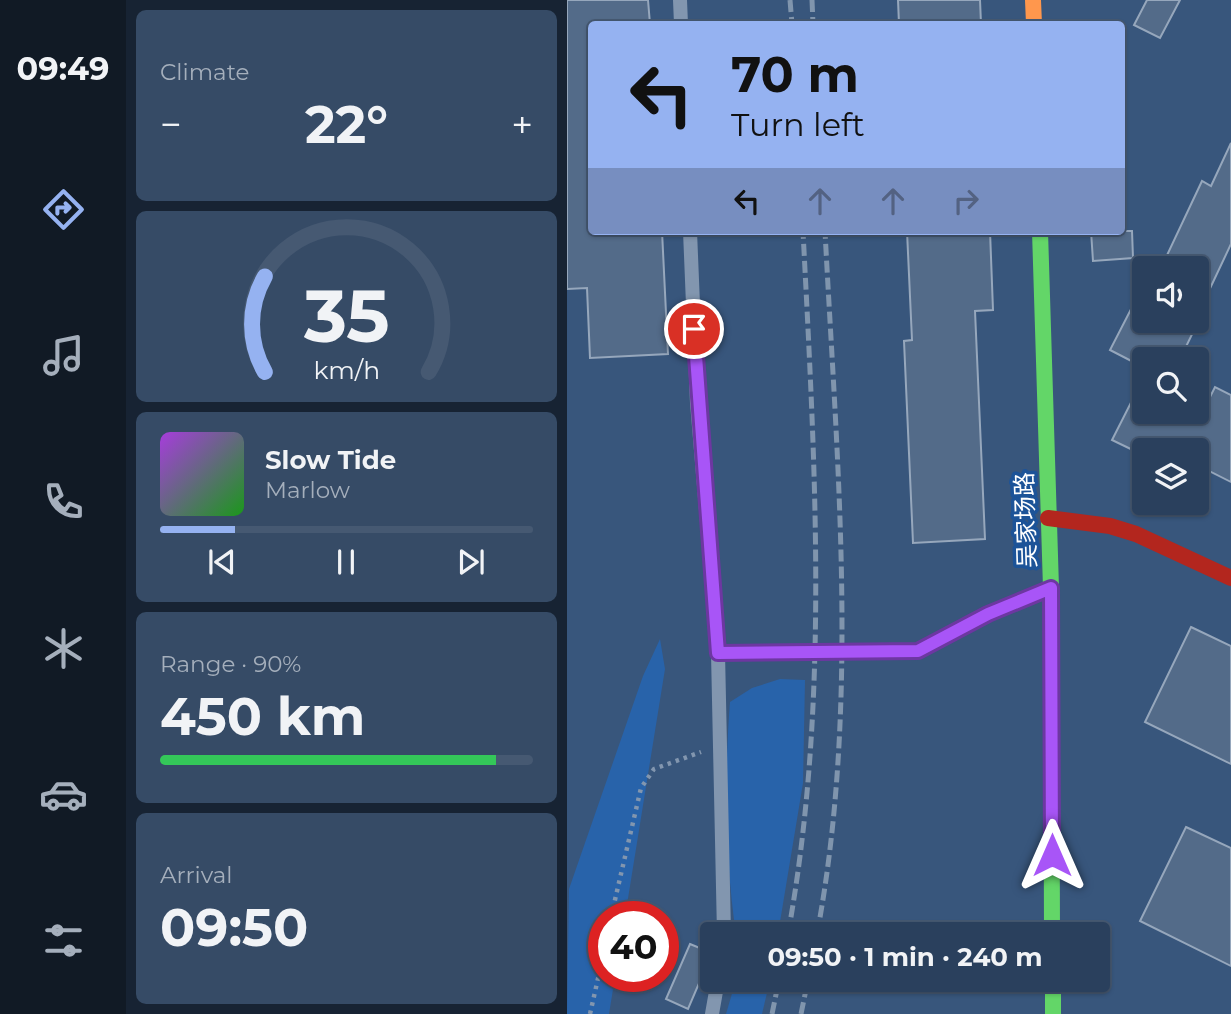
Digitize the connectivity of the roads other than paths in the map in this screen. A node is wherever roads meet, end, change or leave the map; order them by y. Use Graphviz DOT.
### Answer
graph roads {
  1 [pos="680,0"];
  2 [pos="1034,0"];
  3 [pos="681,21"];
  4 [pos="1034,21"];
  5 [pos="690,235"];
  6 [pos="1040,235"];
  7 [pos="1048,518"];
  8 [pos="1231,578"];
  9 [pos="1051,588"];
  10 [pos="718,653"];
  11 [pos="724,922"];
  12 [pos="1052,922"];
  13 [pos="716,992"];
  14 [pos="1052,992"];
  15 [pos="712,1014"];
  16 [pos="1053,1014"];
  1 -- 3 [label="lane"];
  2 -- 4 [label="street"];
  5 -- 10 [label="lane"];
  6 -- 7 [label="street, 吴家场路"];
  7 -- 8 [label="street"];
  7 -- 9 [label="street, 吴家场路"];
  9 -- 10 [label="lane"];
  9 -- 12 [label="street, 吴家场路"];
  10 -- 11 [label="lane"];
  13 -- 15 [label="lane"];
  14 -- 16 [label="street"];
}
